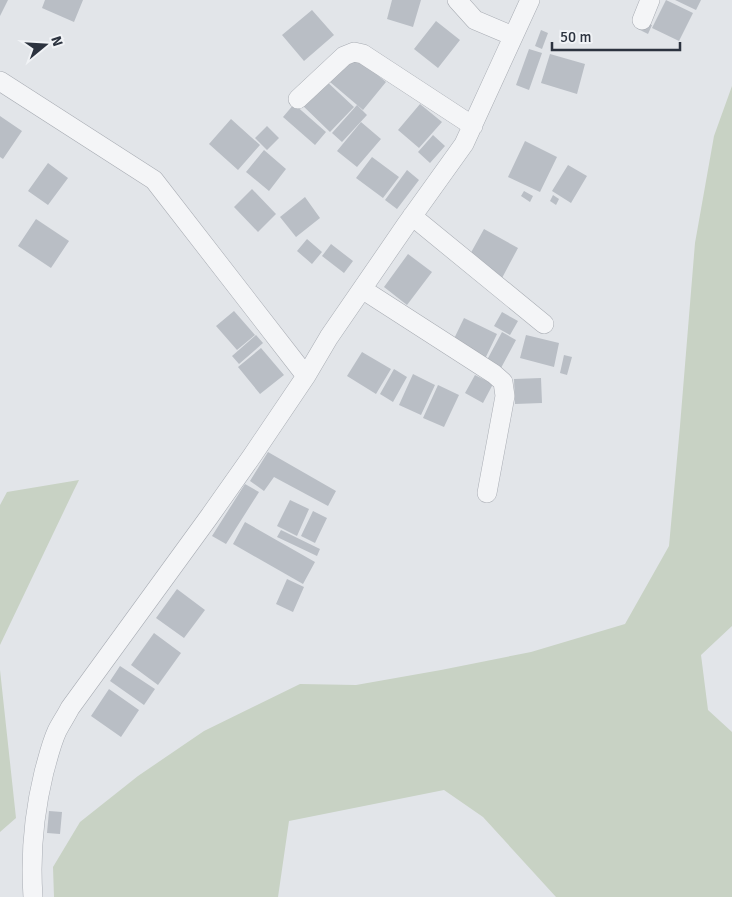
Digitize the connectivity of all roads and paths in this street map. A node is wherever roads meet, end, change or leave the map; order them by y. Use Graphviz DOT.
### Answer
graph roads {
  1 [pos="457,0"];
  2 [pos="530,0"];
  3 [pos="650,0"];
  4 [pos="642,20"];
  5 [pos="513,36"];
  6 [pos="0,81"];
  7 [pos="298,99"];
  8 [pos="473,126"];
  9 [pos="412,216"];
  10 [pos="362,289"];
  11 [pos="544,324"];
  12 [pos="306,376"];
  13 [pos="487,492"];
  14 [pos="33,897"];
  1 -- 5 [label="street"];
  2 -- 5 [label="street"];
  3 -- 4 [label="street"];
  5 -- 8 [label="street"];
  6 -- 12 [label="street"];
  7 -- 8 [label="street"];
  8 -- 9 [label="street"];
  9 -- 10 [label="street"];
  9 -- 11 [label="street"];
  10 -- 12 [label="street"];
  10 -- 13 [label="street"];
  12 -- 14 [label="street"];
}
